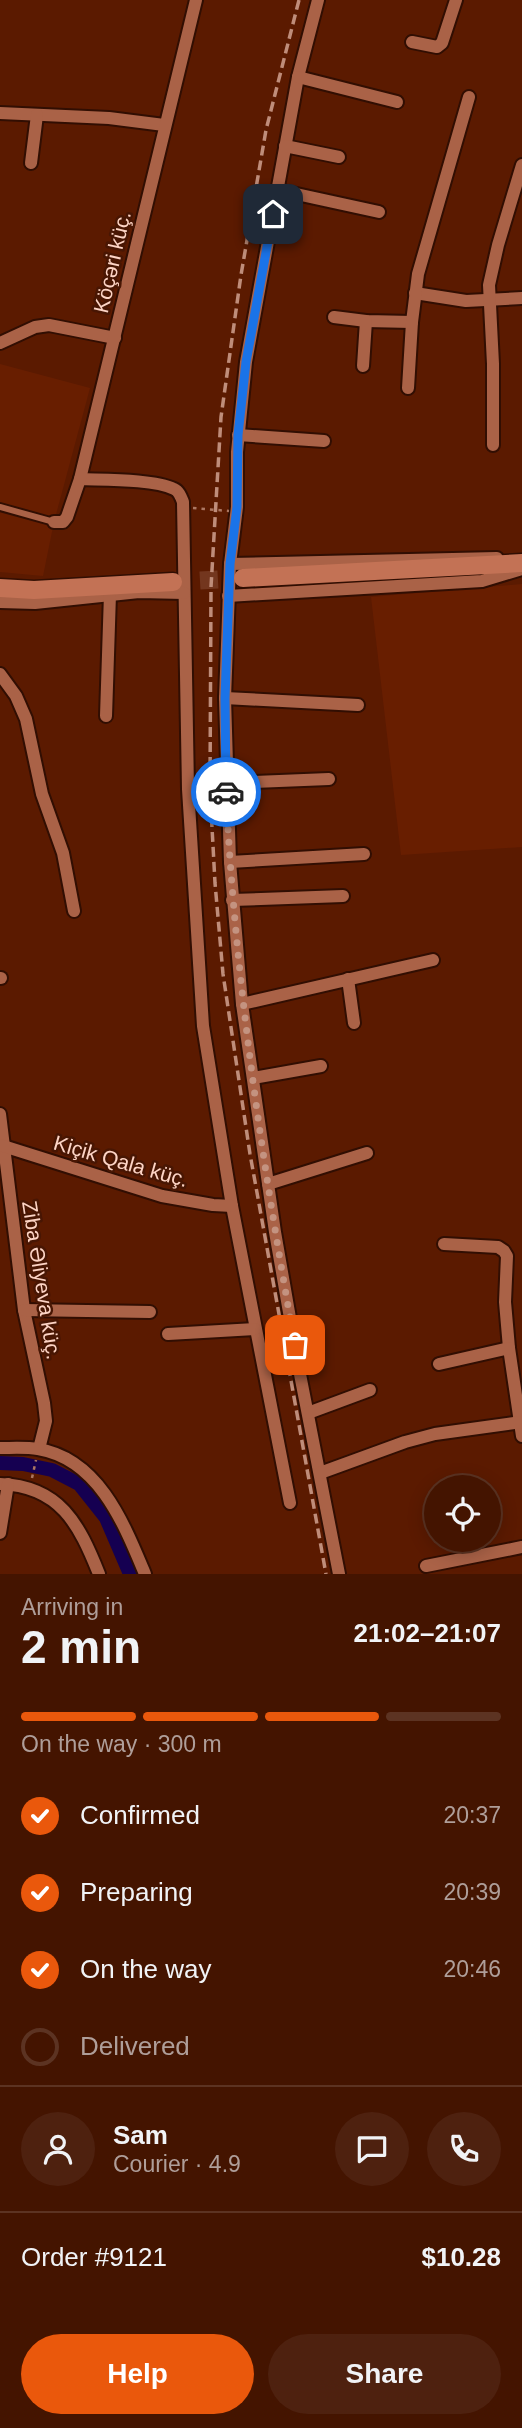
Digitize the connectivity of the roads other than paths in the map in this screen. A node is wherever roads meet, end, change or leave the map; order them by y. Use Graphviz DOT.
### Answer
graph roads {
  1 [pos="195,0"];
  2 [pos="318,0"];
  3 [pos="456,0"];
  4 [pos="412,42"];
  5 [pos="298,78"];
  6 [pos="469,97"];
  7 [pos="397,103"];
  8 [pos="0,113"];
  9 [pos="37,115"];
  10 [pos="164,125"];
  11 [pos="285,146"];
  12 [pos="339,157"];
  13 [pos="30,163"];
  14 [pos="522,165"];
  15 [pos="278,190"];
  16 [pos="379,212"];
  17 [pos="415,293"];
  18 [pos="522,298"];
  19 [pos="489,301"];
  20 [pos="334,317"];
  21 [pos="366,321"];
  22 [pos="412,322"];
  23 [pos="115,338"];
  24 [pos="0,343"];
  25 [pos="363,366"];
  26 [pos="408,388"];
  27 [pos="238,435"];
  28 [pos="324,441"];
  29 [pos="493,444"];
  30 [pos="80,480"];
  31 [pos="0,508"];
  32 [pos="54,522"];
  33 [pos="230,564"];
  34 [pos="522,564"];
  35 [pos="243,578"];
  36 [pos="179,587"];
  37 [pos="0,588"];
  38 [pos="110,594"];
  39 [pos="228,596"];
  40 [pos="0,602"];
  41 [pos="0,674"];
  42 [pos="225,698"];
  43 [pos="358,705"];
  44 [pos="106,716"];
  45 [pos="329,779"];
  46 [pos="226,783"];
  47 [pos="364,854"];
  48 [pos="230,862"];
  49 [pos="343,896"];
  50 [pos="232,900"];
  51 [pos="74,911"];
  52 [pos="433,960"];
  53 [pos="348,979"];
  54 [pos="242,1004"];
  55 [pos="354,1023"];
  56 [pos="321,1066"];
  57 [pos="253,1078"];
  58 [pos="0,1114"];
  59 [pos="2,1145"];
  60 [pos="367,1153"];
  61 [pos="268,1184"];
  62 [pos="232,1206"];
  63 [pos="444,1244"];
  64 [pos="24,1310"];
  65 [pos="150,1312"];
  66 [pos="255,1329"];
  67 [pos="167,1334"];
  68 [pos="509,1348"];
  69 [pos="439,1364"];
  70 [pos="370,1390"];
  71 [pos="308,1413"];
  72 [pos="521,1422"];
  73 [pos="522,1436"];
  74 [pos="0,1448"];
  75 [pos="38,1449"];
  76 [pos="320,1474"];
  77 [pos="4,1484"];
  78 [pos="290,1503"];
  79 [pos="0,1534"];
  80 [pos="522,1547"];
  81 [pos="426,1566"];
  82 [pos="99,1574"];
  83 [pos="145,1574"];
  84 [pos="340,1574"];
  1 -- 10 [label="street, Köçəri küç."];
  2 -- 5 [label="street"];
  3 -- 4 [label="street"];
  5 -- 7 [label="street"];
  5 -- 11 [label="street"];
  6 -- 17 [label="street"];
  8 -- 9 [label="street"];
  9 -- 10 [label="street"];
  9 -- 13 [label="street"];
  10 -- 23 [label="street, Köçəri küç."];
  11 -- 12 [label="street"];
  11 -- 15 [label="street"];
  14 -- 19 [label="street"];
  15 -- 16 [label="street"];
  15 -- 27 [label="street"];
  17 -- 19 [label="street"];
  17 -- 22 [label="street"];
  18 -- 19 [label="street"];
  19 -- 29 [label="street"];
  20 -- 21 [label="street"];
  21 -- 22 [label="street"];
  21 -- 25 [label="street"];
  22 -- 26 [label="street"];
  23 -- 24 [label="street"];
  23 -- 30 [label="street, Köçəri küç."];
  27 -- 28 [label="street"];
  27 -- 33 [label="street"];
  30 -- 32 [label="street, Köçəri küç."];
  30 -- 36 [label="street"];
  31 -- 32 [label="lane"];
  33 -- 34 [label="street"];
  33 -- 39 [label="street"];
  34 -- 35 [label="street"];
  34 -- 39 [label="street"];
  36 -- 37 [label="street"];
  36 -- 38 [label="street"];
  36 -- 62 [label="street"];
  38 -- 40 [label="street"];
  38 -- 44 [label="street"];
  39 -- 42 [label="street"];
  41 -- 51 [label="street"];
  42 -- 43 [label="street"];
  42 -- 46 [label="street"];
  45 -- 46 [label="street"];
  46 -- 48 [label="street"];
  47 -- 48 [label="street"];
  48 -- 50 [label="street"];
  49 -- 50 [label="street"];
  50 -- 54 [label="street"];
  52 -- 53 [label="street"];
  53 -- 54 [label="street"];
  53 -- 55 [label="street"];
  54 -- 57 [label="street"];
  56 -- 57 [label="street"];
  57 -- 61 [label="street"];
  58 -- 59 [label="street, Ziba Əliyeva küç."];
  59 -- 62 [label="street, Kiçik Qala küç."];
  59 -- 64 [label="street, Ziba Əliyeva küç."];
  60 -- 61 [label="street"];
  61 -- 71 [label="street"];
  62 -- 66 [label="street"];
  63 -- 68 [label="street"];
  64 -- 65 [label="street"];
  64 -- 75 [label="street, Ziba Əliyeva küç."];
  66 -- 67 [label="street"];
  66 -- 78 [label="street"];
  68 -- 69 [label="street"];
  68 -- 72 [label="street"];
  70 -- 71 [label="street"];
  71 -- 76 [label="street"];
  72 -- 73 [label="street"];
  72 -- 76 [label="street"];
  74 -- 75 [label="street"];
  75 -- 83 [label="street"];
  76 -- 84 [label="street"];
  77 -- 79 [label="street"];
  77 -- 82 [label="street"];
  80 -- 81 [label="street"];
}
